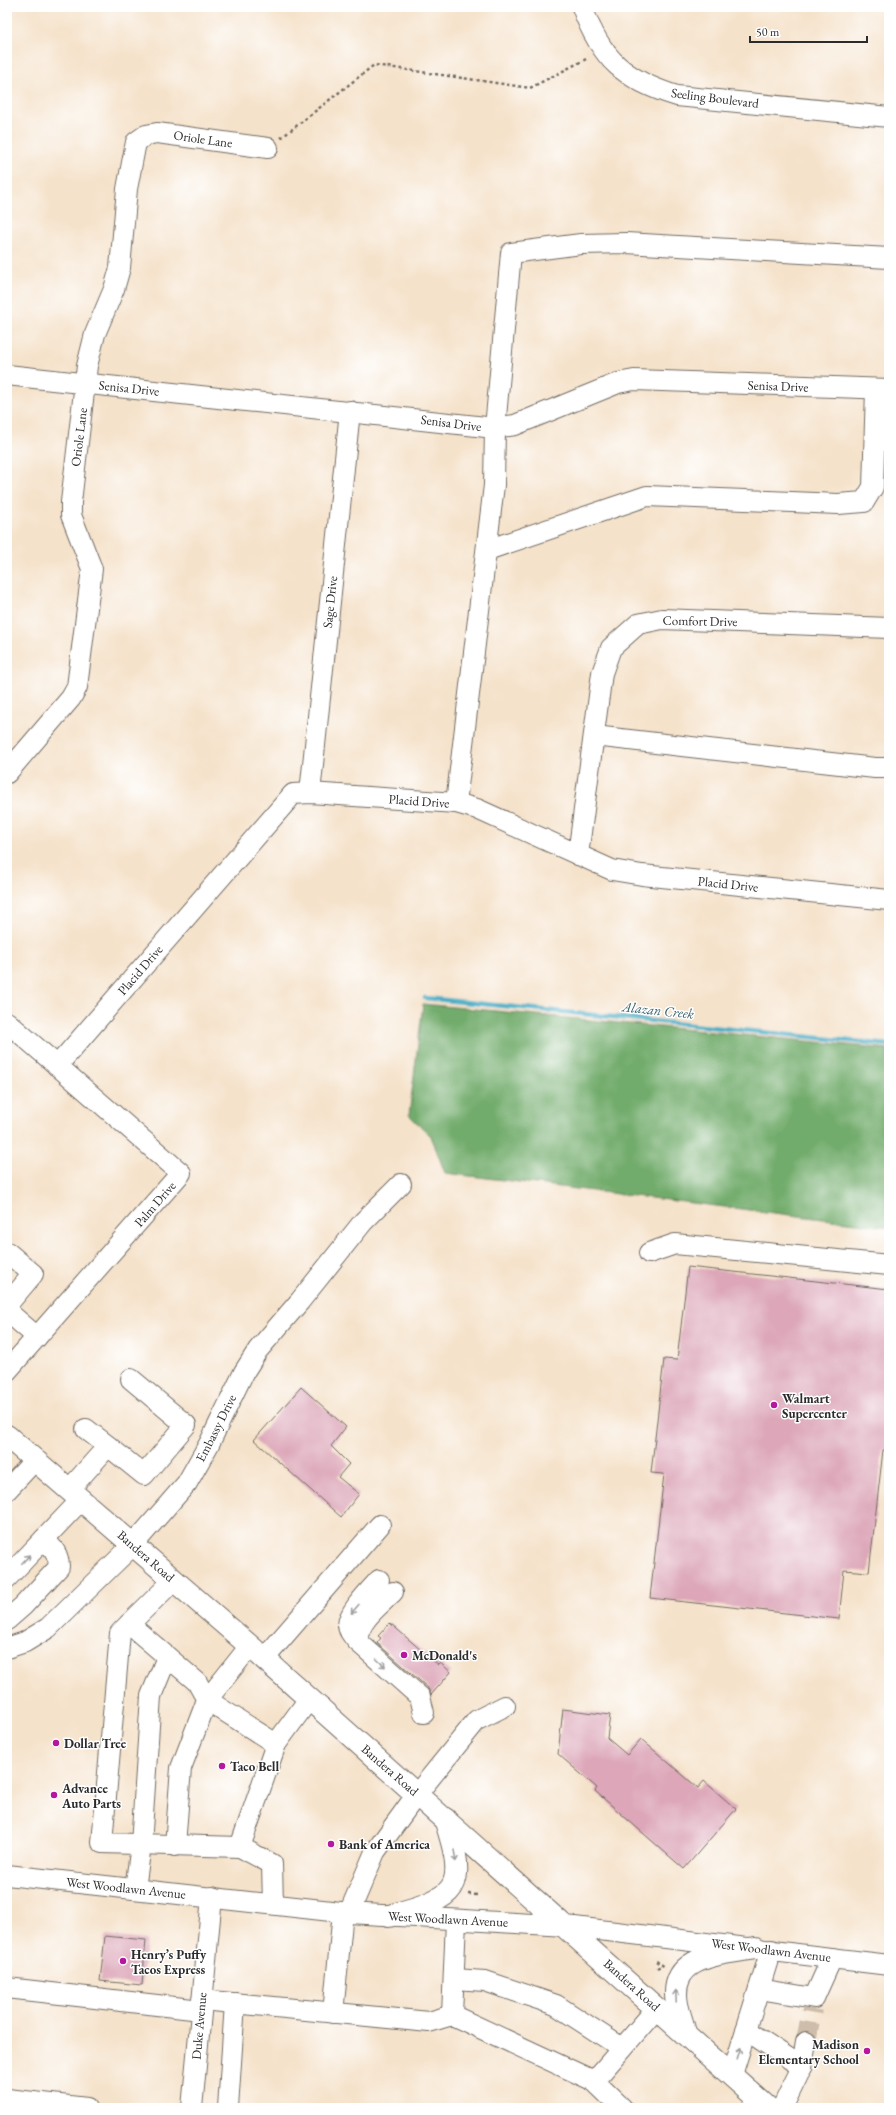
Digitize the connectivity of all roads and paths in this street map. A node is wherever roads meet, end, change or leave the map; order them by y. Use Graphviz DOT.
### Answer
graph roads {
  1 [pos="582,7"];
  2 [pos="602,50"];
  3 [pos="889,117"];
  4 [pos="268,148"];
  5 [pos="889,258"];
  6 [pos="7,374"];
  7 [pos="85,383"];
  8 [pos="882,389"];
  9 [pos="350,411"];
  10 [pos="495,428"];
  11 [pos="486,550"];
  12 [pos="889,628"];
  13 [pos="594,736"];
  14 [pos="889,768"];
  15 [pos="7,773"];
  16 [pos="310,793"];
  17 [pos="456,803"];
  18 [pos="578,855"];
  19 [pos="889,900"];
  20 [pos="7,1022"];
  21 [pos="57,1066"];
  22 [pos="401,1184"];
  23 [pos="7,1252"];
  24 [pos="649,1253"];
  25 [pos="889,1265"];
  26 [pos="7,1305"];
  27 [pos="7,1311"];
  28 [pos="38,1337"];
  29 [pos="7,1371"];
  30 [pos="131,1379"];
  31 [pos="186,1425"];
  32 [pos="86,1429"];
  33 [pos="7,1436"];
  34 [pos="212,1438"];
  35 [pos="108,1446"];
  36 [pos="34,1460"];
  37 [pos="7,1490"];
  38 [pos="75,1495"];
  39 [pos="380,1525"];
  40 [pos="44,1539"];
  41 [pos="132,1545"];
  42 [pos="7,1578"];
  43 [pos="174,1580"];
  44 [pos="386,1586"];
  45 [pos="7,1620"];
  46 [pos="129,1624"];
  47 [pos="7,1648"];
  48 [pos="257,1653"];
  49 [pos="167,1657"];
  50 [pos="207,1700"];
  51 [pos="309,1700"];
  52 [pos="505,1706"];
  53 [pos="424,1714"];
  54 [pos="276,1744"];
  55 [pos="417,1794"];
  56 [pos="445,1819"];
  57 [pos="141,1845"];
  58 [pos="176,1846"];
  59 [pos="240,1847"];
  60 [pos="7,1875"];
  61 [pos="135,1889"];
  62 [pos="477,1895"];
  63 [pos="212,1897"];
  64 [pos="475,1900"];
  65 [pos="273,1904"];
  66 [pos="346,1913"];
  67 [pos="388,1916"];
  68 [pos="456,1920"];
  69 [pos="566,1926"];
  70 [pos="763,1949"];
  71 [pos="832,1958"];
  72 [pos="656,1961"];
  73 [pos="889,1965"];
  74 [pos="657,1968"];
  75 [pos="454,1979"];
  76 [pos="7,1988"];
  77 [pos="759,1989"];
  78 [pos="235,2003"];
  79 [pos="201,2005"];
  80 [pos="657,2008"];
  81 [pos="334,2013"];
  82 [pos="452,2015"];
  83 [pos="746,2030"];
  84 [pos="686,2033"];
  85 [pos="806,2042"];
  86 [pos="622,2048"];
  87 [pos="802,2067"];
  88 [pos="732,2075"];
  89 [pos="594,2081"];
  90 [pos="7,2100"];
  91 [pos="87,2108"];
  92 [pos="192,2108"];
  93 [pos="228,2108"];
  94 [pos="622,2108"];
  95 [pos="768,2108"];
  96 [pos="782,2108"];
  1 -- 2 [label="street, Seeling Boulevard"];
  2 -- 3 [label="street, Seeling Boulevard"];
  2 -- 4 [label="path"];
  4 -- 7 [label="street, Oriole Lane"];
  5 -- 10 [label="street"];
  6 -- 7 [label="street, Senisa Drive"];
  7 -- 9 [label="street, Senisa Drive"];
  7 -- 15 [label="street, Oriole Lane"];
  8 -- 10 [label="street, Senisa Drive"];
  8 -- 11 [label="street"];
  9 -- 10 [label="street, Senisa Drive"];
  9 -- 16 [label="street, Sage Drive"];
  10 -- 11 [label="street"];
  11 -- 17 [label="street"];
  12 -- 13 [label="street, Comfort Drive"];
  13 -- 14 [label="street"];
  13 -- 18 [label="street, Comfort Drive"];
  16 -- 17 [label="street, Placid Drive"];
  16 -- 21 [label="street, Placid Drive"];
  17 -- 18 [label="street, Placid Drive"];
  18 -- 19 [label="street, Placid Drive"];
  20 -- 21 [label="street, Palm Drive"];
  21 -- 28 [label="street, Palm Drive"];
  22 -- 34 [label="street, Embassy Drive"];
  23 -- 26 [label="street"];
  24 -- 25 [label="street"];
  27 -- 28 [label="street"];
  28 -- 29 [label="street, Palm Drive"];
  30 -- 31 [label="street"];
  31 -- 34 [label="street"];
  31 -- 35 [label="street"];
  32 -- 35 [label="street"];
  33 -- 36 [label="main road, Bandera Road"];
  34 -- 41 [label="street, Embassy Drive"];
  35 -- 38 [label="street"];
  36 -- 37 [label="street"];
  36 -- 38 [label="main road, Bandera Road"];
  38 -- 40 [label="street"];
  38 -- 41 [label="main road, Bandera Road"];
  39 -- 48 [label="street"];
  42 -- 40 [label="street, one-way"];
  40 -- 45 [label="street"];
  41 -- 43 [label="main road, Bandera Road"];
  41 -- 47 [label="street, Embassy Drive"];
  43 -- 46 [label="street"];
  43 -- 48 [label="main road, Bandera Road"];
  44 -- 53 [label="street, one-way"];
  46 -- 49 [label="street"];
  46 -- 57 [label="street"];
  48 -- 50 [label="street"];
  48 -- 51 [label="main road, Bandera Road"];
  49 -- 50 [label="street"];
  49 -- 57 [label="street"];
  50 -- 54 [label="street"];
  50 -- 58 [label="street"];
  51 -- 54 [label="street"];
  51 -- 55 [label="main road, Bandera Road"];
  52 -- 55 [label="street"];
  54 -- 59 [label="street"];
  55 -- 56 [label="main road, Bandera Road"];
  55 -- 66 [label="street"];
  56 -- 67 [label="main road, one-way"];
  56 -- 69 [label="main road, Bandera Road"];
  57 -- 58 [label="street"];
  57 -- 61 [label="street"];
  58 -- 59 [label="street"];
  59 -- 65 [label="street"];
  60 -- 61 [label="street, West Woodlawn Avenue"];
  61 -- 63 [label="street, West Woodlawn Avenue"];
  62 -- 64 [label="path"];
  63 -- 65 [label="street, West Woodlawn Avenue"];
  63 -- 79 [label="street, Duke Avenue"];
  65 -- 66 [label="street, West Woodlawn Avenue"];
  66 -- 67 [label="street, West Woodlawn Avenue"];
  66 -- 81 [label="street"];
  67 -- 68 [label="street, West Woodlawn Avenue"];
  68 -- 69 [label="street, West Woodlawn Avenue"];
  68 -- 75 [label="street"];
  69 -- 70 [label="street, West Woodlawn Avenue"];
  69 -- 80 [label="main road, Bandera Road"];
  70 -- 71 [label="street, West Woodlawn Avenue"];
  70 -- 77 [label="street"];
  84 -- 70 [label="main road, one-way"];
  71 -- 73 [label="street, West Woodlawn Avenue"];
  71 -- 77 [label="street"];
  72 -- 74 [label="path"];
  75 -- 82 [label="street"];
  75 -- 86 [label="street"];
  76 -- 79 [label="street"];
  77 -- 83 [label="street"];
  78 -- 79 [label="street"];
  78 -- 81 [label="street"];
  78 -- 93 [label="street"];
  79 -- 92 [label="street, Duke Avenue"];
  80 -- 84 [label="main road, Bandera Road"];
  80 -- 86 [label="street"];
  81 -- 82 [label="street"];
  82 -- 89 [label="street"];
  83 -- 87 [label="street"];
  88 -- 83 [label="street, one-way"];
  84 -- 88 [label="main road, Bandera Road"];
  85 -- 87 [label="street"];
  86 -- 89 [label="street"];
  87 -- 96 [label="street"];
  88 -- 95 [label="main road, Bandera Road"];
  89 -- 94 [label="street"];
  90 -- 91 [label="street"];
}
